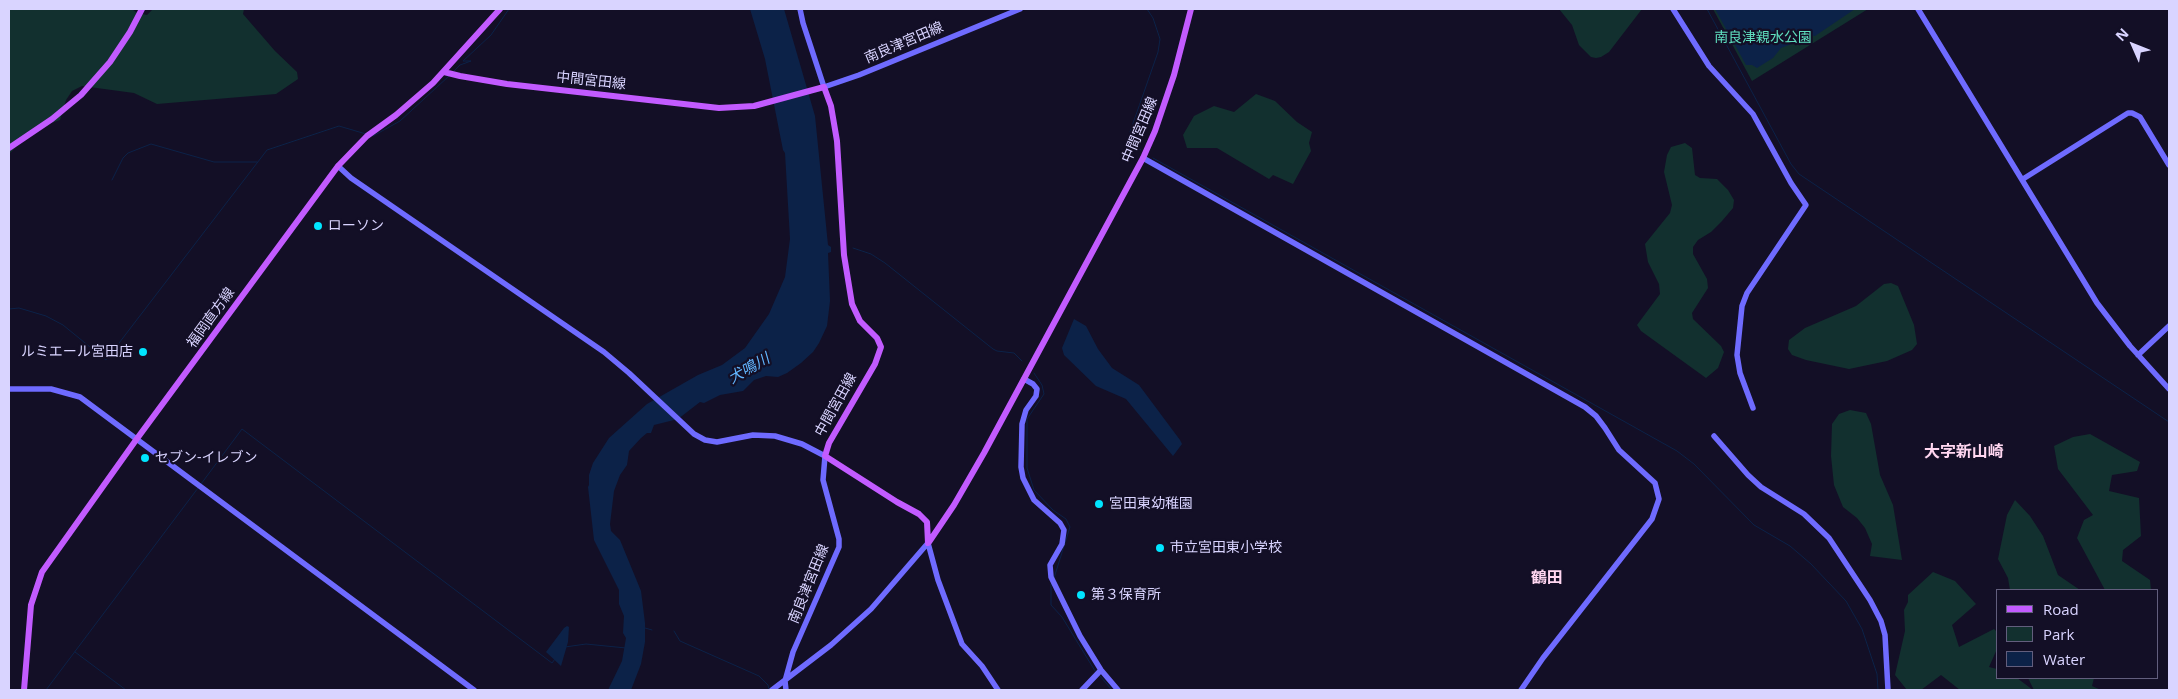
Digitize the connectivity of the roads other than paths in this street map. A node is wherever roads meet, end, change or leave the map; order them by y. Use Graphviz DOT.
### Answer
graph roads {
  1 [pos="142,9"];
  2 [pos="500,9"];
  3 [pos="800,9"];
  4 [pos="1020,9"];
  5 [pos="1191,9"];
  6 [pos="1673,9"];
  7 [pos="1918,9"];
  8 [pos="444,72"];
  9 [pos="822,87"];
  10 [pos="9,148"];
  11 [pos="1143,158"];
  12 [pos="2169,165"];
  13 [pos="338,166"];
  14 [pos="2023,179"];
  15 [pos="2169,326"];
  16 [pos="2138,354"];
  17 [pos="1024,379"];
  18 [pos="9,389"];
  19 [pos="2169,389"];
  20 [pos="1753,408"];
  21 [pos="1714,436"];
  22 [pos="136,440"];
  23 [pos="824,456"];
  24 [pos="928,543"];
  25 [pos="1099,672"];
  26 [pos="785,681"];
  27 [pos="24,690"];
  28 [pos="474,690"];
  29 [pos="772,690"];
  30 [pos="786,690"];
  31 [pos="998,690"];
  32 [pos="1082,690"];
  33 [pos="1118,690"];
  34 [pos="1521,690"];
  35 [pos="1888,690"];
  1 -- 10 [label="main road"];
  2 -- 8 [label="main road, 福岡直方線"];
  3 -- 9 [label="street"];
  4 -- 9 [label="street, 南良津宮田線"];
  5 -- 11 [label="main road, 中間宮田線"];
  6 -- 20 [label="street"];
  7 -- 14 [label="street"];
  8 -- 9 [label="main road, 中間宮田線"];
  8 -- 13 [label="main road, 福岡直方線"];
  9 -- 23 [label="main road, 中間宮田線"];
  11 -- 17 [label="main road, 中間宮田線"];
  11 -- 34 [label="street"];
  12 -- 14 [label="street"];
  13 -- 22 [label="main road, 福岡直方線"];
  13 -- 23 [label="street"];
  14 -- 16 [label="street"];
  15 -- 16 [label="street"];
  16 -- 19 [label="street"];
  17 -- 24 [label="main road, 中間宮田線"];
  17 -- 25 [label="street"];
  18 -- 22 [label="street"];
  21 -- 35 [label="street"];
  22 -- 27 [label="main road, 福岡直方線"];
  22 -- 28 [label="street"];
  23 -- 24 [label="main road, 中間宮田線"];
  23 -- 26 [label="street, 南良津宮田線"];
  24 -- 26 [label="street"];
  24 -- 31 [label="street"];
  25 -- 32 [label="street"];
  25 -- 33 [label="street"];
  26 -- 29 [label="street"];
  26 -- 30 [label="street, 南良津宮田線"];
}
